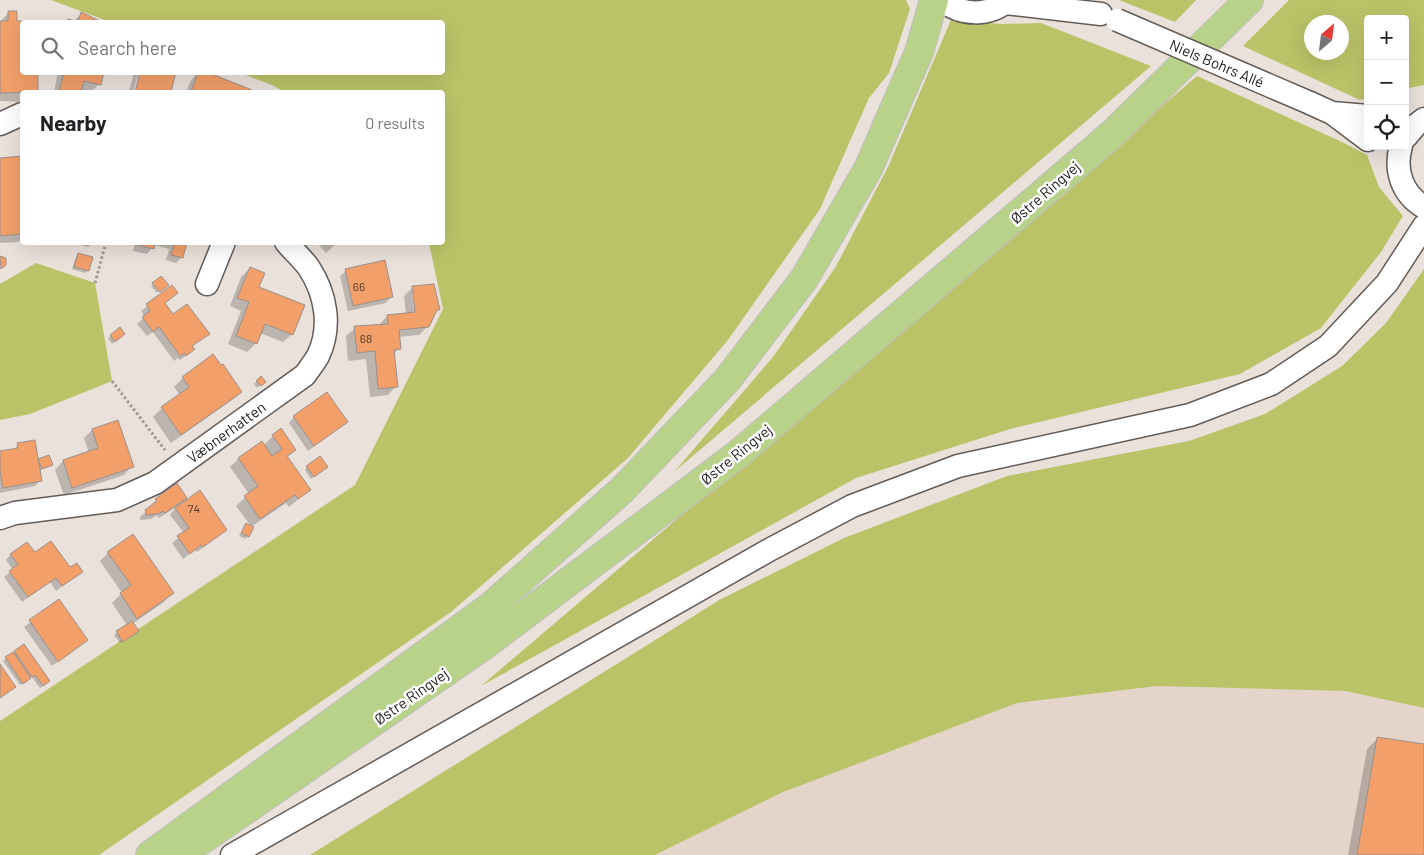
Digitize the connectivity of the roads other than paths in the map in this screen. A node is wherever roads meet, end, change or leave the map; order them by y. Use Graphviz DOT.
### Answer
graph roads {
  1 [pos="934,0"];
  2 [pos="941,0"];
  3 [pos="1081,0"];
  4 [pos="1249,0"];
  5 [pos="1007,2"];
  6 [pos="1109,17"];
  7 [pos="1332,113"];
  8 [pos="20,115"];
  9 [pos="1364,116"];
  10 [pos="1417,119"];
  11 [pos="0,124"];
  12 [pos="1409,133"];
  13 [pos="1364,137"];
  14 [pos="1400,154"];
  15 [pos="1424,207"];
  16 [pos="1424,226"];
  17 [pos="223,245"];
  18 [pos="289,245"];
  19 [pos="207,284"];
  20 [pos="0,518"];
  21 [pos="150,855"];
  22 [pos="180,855"];
  23 [pos="232,855"];
  1 -- 21 [label="main road"];
  2 -- 5 [label="street"];
  3 -- 6 [label="street, Niels Bohrs Allé"];
  4 -- 22 [label="main road, Østre Ringvej"];
  5 -- 6 [label="street, Niels Bohrs Allé"];
  6 -- 7 [label="street, Niels Bohrs Allé, bridge"];
  7 -- 9 [label="street, Niels Bohrs Allé"];
  7 -- 13 [label="street, Niels Bohrs Allé"];
  8 -- 11 [label="street"];
  10 -- 12 [label="street"];
  14 -- 15 [label="street"];
  16 -- 23 [label="street"];
  17 -- 19 [label="street"];
  18 -- 20 [label="street, Væbnerhatten"];
}
